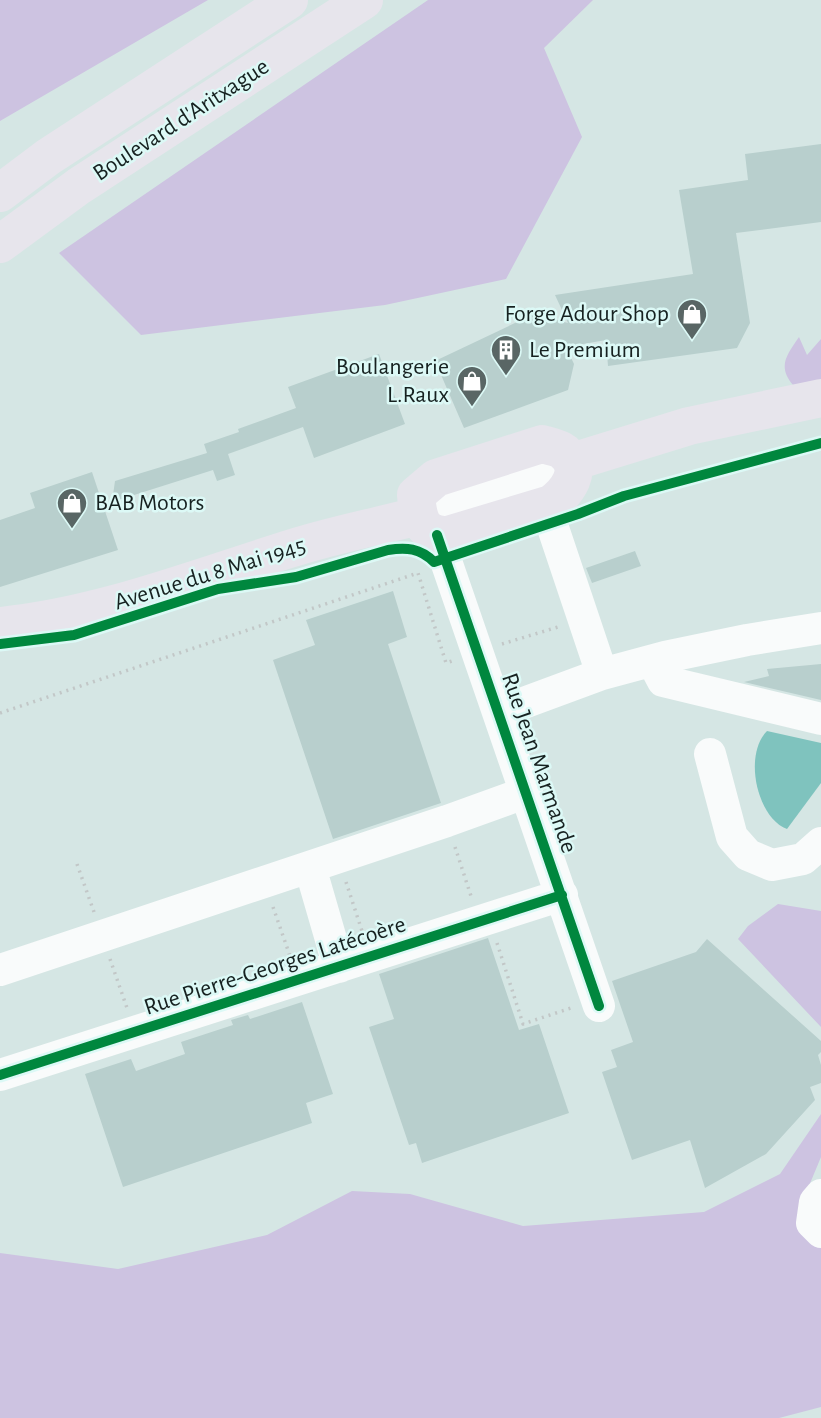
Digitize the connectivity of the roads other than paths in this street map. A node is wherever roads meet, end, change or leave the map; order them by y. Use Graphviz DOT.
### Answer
graph roads {
  1 [pos="289,0"];
  2 [pos="364,0"];
  3 [pos="0,193"];
  4 [pos="0,244"];
  5 [pos="821,398"];
  6 [pos="572,462"];
  7 [pos="551,504"];
  8 [pos="428,526"];
  9 [pos="0,626"];
  10 [pos="821,628"];
  11 [pos="653,662"];
  12 [pos="602,674"];
  13 [pos="499,712"];
  14 [pos="821,719"];
  15 [pos="710,754"];
  16 [pos="527,792"];
  17 [pos="821,843"];
  18 [pos="310,867"];
  19 [pos="562,895"];
  20 [pos="339,967"];
  21 [pos="0,970"];
  22 [pos="591,1005"];
  23 [pos="0,1075"];
  24 [pos="821,1195"];
  25 [pos="821,1232"];
  1 -- 3 [label="main road, Boulevard d'Aritxague"];
  2 -- 4 [label="main road, Boulevard d'Aritxague"];
  5 -- 6 [label="main road"];
  6 -- 7 [label="main road"];
  6 -- 8 [label="main road"];
  7 -- 8 [label="main road, Avenue du 8 Mai 1945"];
  7 -- 12 [label="street"];
  8 -- 9 [label="main road, Avenue du 8 Mai 1945"];
  8 -- 13 [label="street, Rue Jean Marmande"];
  10 -- 11 [label="street, Rue Jean Marmande"];
  11 -- 12 [label="street, Rue Jean Marmande"];
  11 -- 14 [label="street"];
  12 -- 13 [label="street, Rue Jean Marmande"];
  13 -- 16 [label="street, Rue Jean Marmande"];
  15 -- 17 [label="street"];
  16 -- 18 [label="street"];
  16 -- 19 [label="street, Rue Jean Marmande"];
  18 -- 20 [label="street, Rue Pierre-Georges Latécoère"];
  18 -- 21 [label="street"];
  19 -- 20 [label="street, Rue Pierre-Georges Latécoère"];
  19 -- 22 [label="street, Rue Jean Marmande"];
  20 -- 23 [label="street, Rue Pierre-Georges Latécoère"];
  24 -- 25 [label="street"];
}
